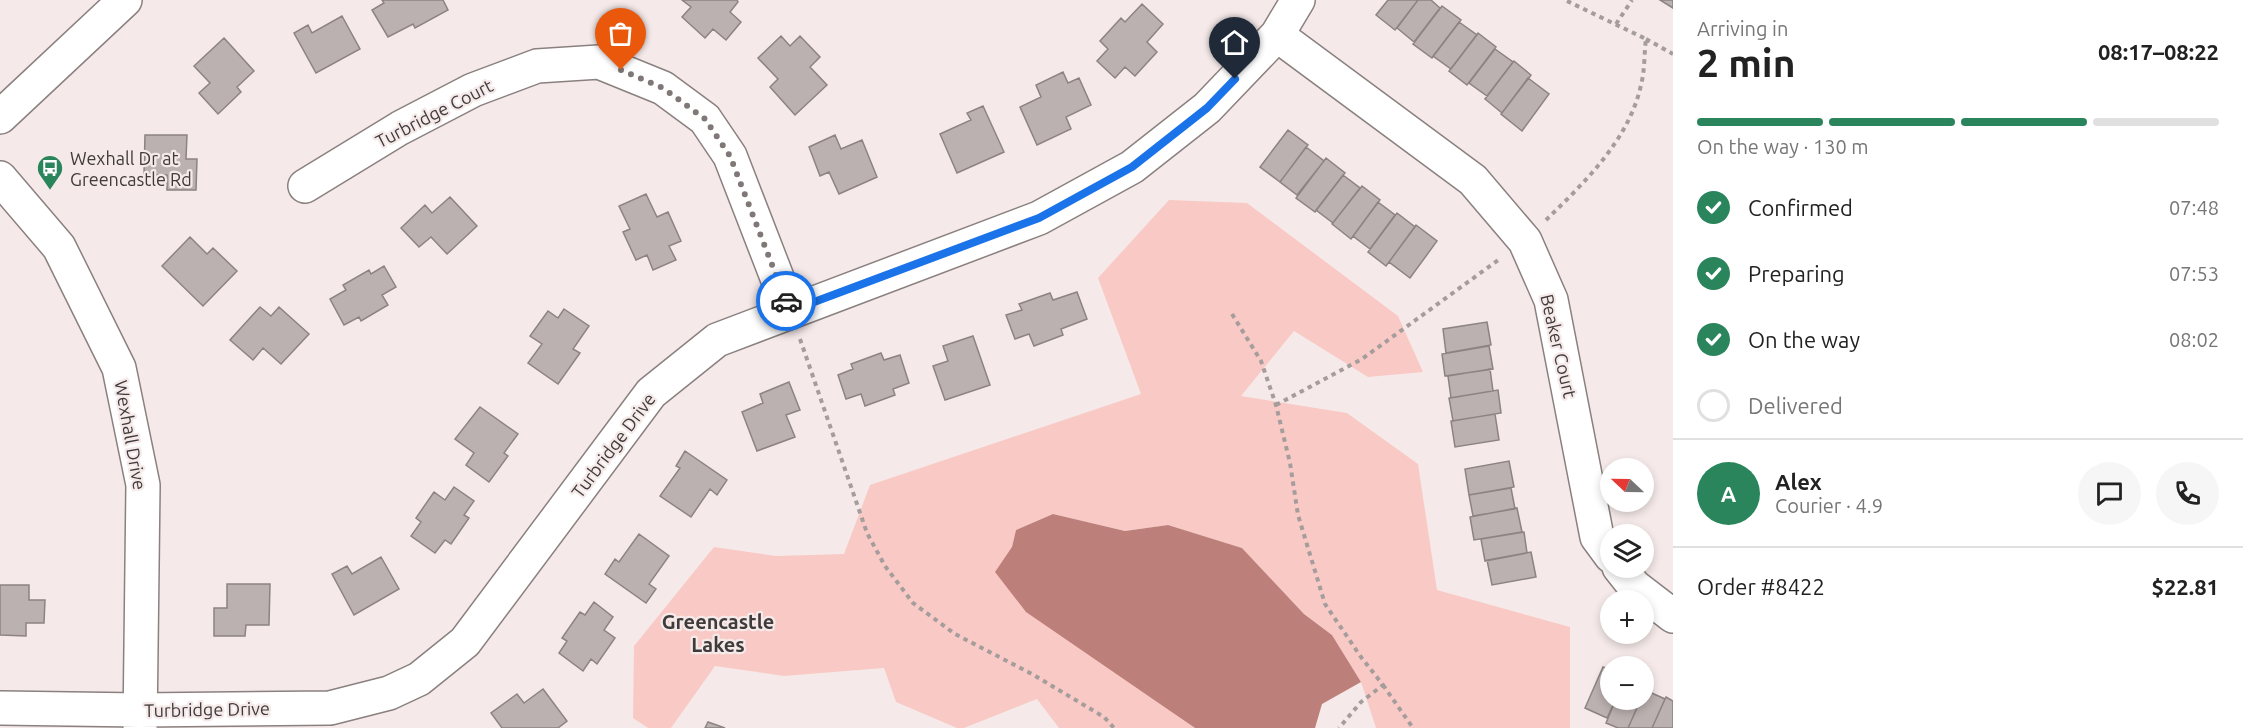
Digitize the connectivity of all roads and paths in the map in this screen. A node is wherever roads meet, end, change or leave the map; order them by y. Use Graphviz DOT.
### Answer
graph roads {
  1 [pos="125,0"];
  2 [pos="1298,0"];
  3 [pos="1632,0"];
  4 [pos="1616,24"];
  5 [pos="1277,35"];
  6 [pos="1646,39"];
  7 [pos="1673,54"];
  8 [pos="0,117"];
  9 [pos="0,178"];
  10 [pos="305,186"];
  11 [pos="790,311"];
  12 [pos="1232,314"];
  13 [pos="1600,541"];
  14 [pos="1628,578"];
  15 [pos="1673,616"];
  16 [pos="1383,685"];
  17 [pos="0,708"];
  18 [pos="140,719"];
  19 [pos="1114,728"];
  20 [pos="1339,728"];
  21 [pos="1413,728"];
  1 -- 8 [label="street"];
  2 -- 5 [label="street, Turbridge Drive"];
  3 -- 4 [label="path"];
  5 -- 11 [label="street, Turbridge Drive"];
  5 -- 13 [label="street, Beaker Court"];
  6 -- 7 [label="path"];
  9 -- 18 [label="street, Wexhall Drive"];
  10 -- 11 [label="street, Turbridge Court"];
  11 -- 18 [label="street, Turbridge Drive"];
  11 -- 19 [label="path"];
  12 -- 16 [label="path"];
  14 -- 15 [label="street"];
  16 -- 20 [label="path"];
  16 -- 21 [label="path"];
  17 -- 18 [label="street, Turbridge Drive"];
}
